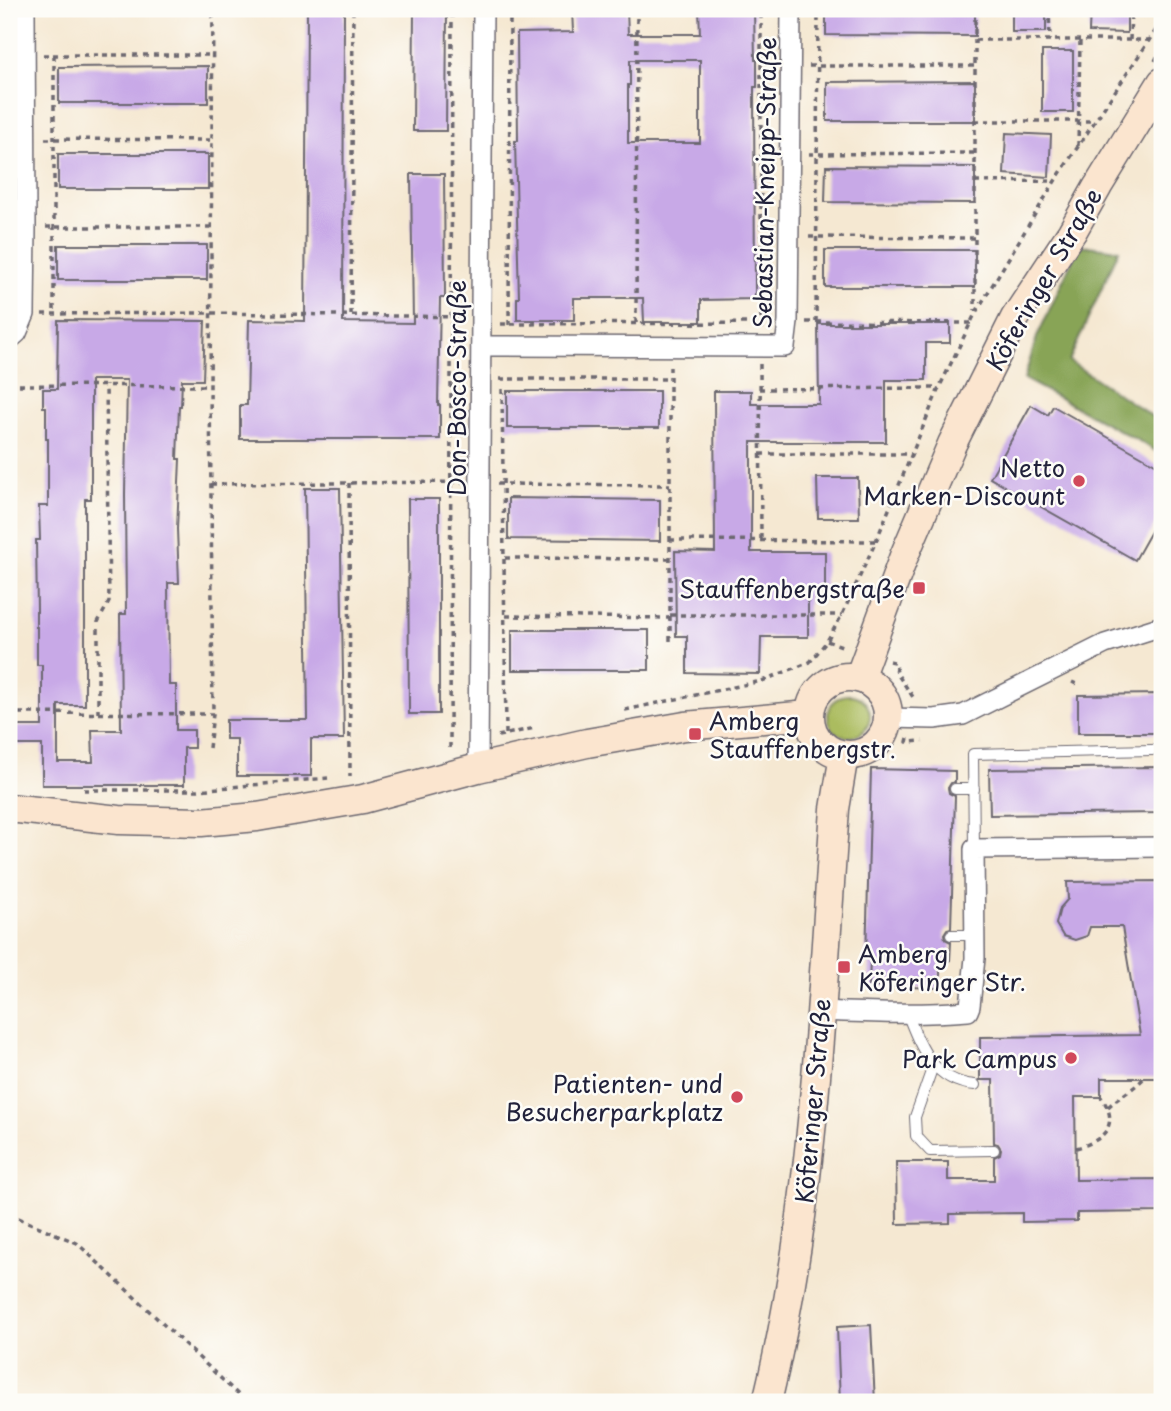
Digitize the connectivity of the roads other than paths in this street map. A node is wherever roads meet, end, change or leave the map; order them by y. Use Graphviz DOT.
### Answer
graph roads {
  1 [pos="25,9"];
  2 [pos="483,9"];
  3 [pos="791,9"];
  4 [pos="1162,82"];
  5 [pos="9,340"];
  6 [pos="481,346"];
  7 [pos="1162,626"];
  8 [pos="864,667"];
  9 [pos="809,715"];
  10 [pos="888,718"];
  11 [pos="1152,750"];
  12 [pos="844,755"];
  13 [pos="478,768"];
  14 [pos="955,789"];
  15 [pos="974,789"];
  16 [pos="9,808"];
  17 [pos="1162,847"];
  18 [pos="974,849"];
  19 [pos="951,935"];
  20 [pos="975,935"];
  21 [pos="821,1011"];
  22 [pos="907,1013"];
  23 [pos="933,1066"];
  24 [pos="975,1085"];
  25 [pos="994,1150"];
  26 [pos="767,1402"];
  1 -- 5 [label="street"];
  2 -- 6 [label="street, Don-Bosco-Straße"];
  3 -- 6 [label="street, Sebastian-Kneipp-Straße"];
  4 -- 8 [label="street, Köferinger Straße"];
  6 -- 13 [label="street, Don-Bosco-Straße"];
  7 -- 10 [label="street"];
  8 -- 9 [label="street"];
  8 -- 10 [label="street"];
  9 -- 12 [label="street"];
  9 -- 13 [label="street"];
  10 -- 12 [label="street"];
  11 -- 15 [label="lane"];
  12 -- 21 [label="street, Köferinger Straße"];
  13 -- 16 [label="street"];
  14 -- 15 [label="lane"];
  15 -- 18 [label="lane"];
  17 -- 18 [label="street"];
  18 -- 20 [label="street"];
  19 -- 20 [label="lane"];
  20 -- 22 [label="street"];
  21 -- 22 [label="street"];
  21 -- 26 [label="street, Köferinger Straße"];
  22 -- 23 [label="lane"];
  23 -- 24 [label="lane"];
  23 -- 25 [label="lane"];
}
